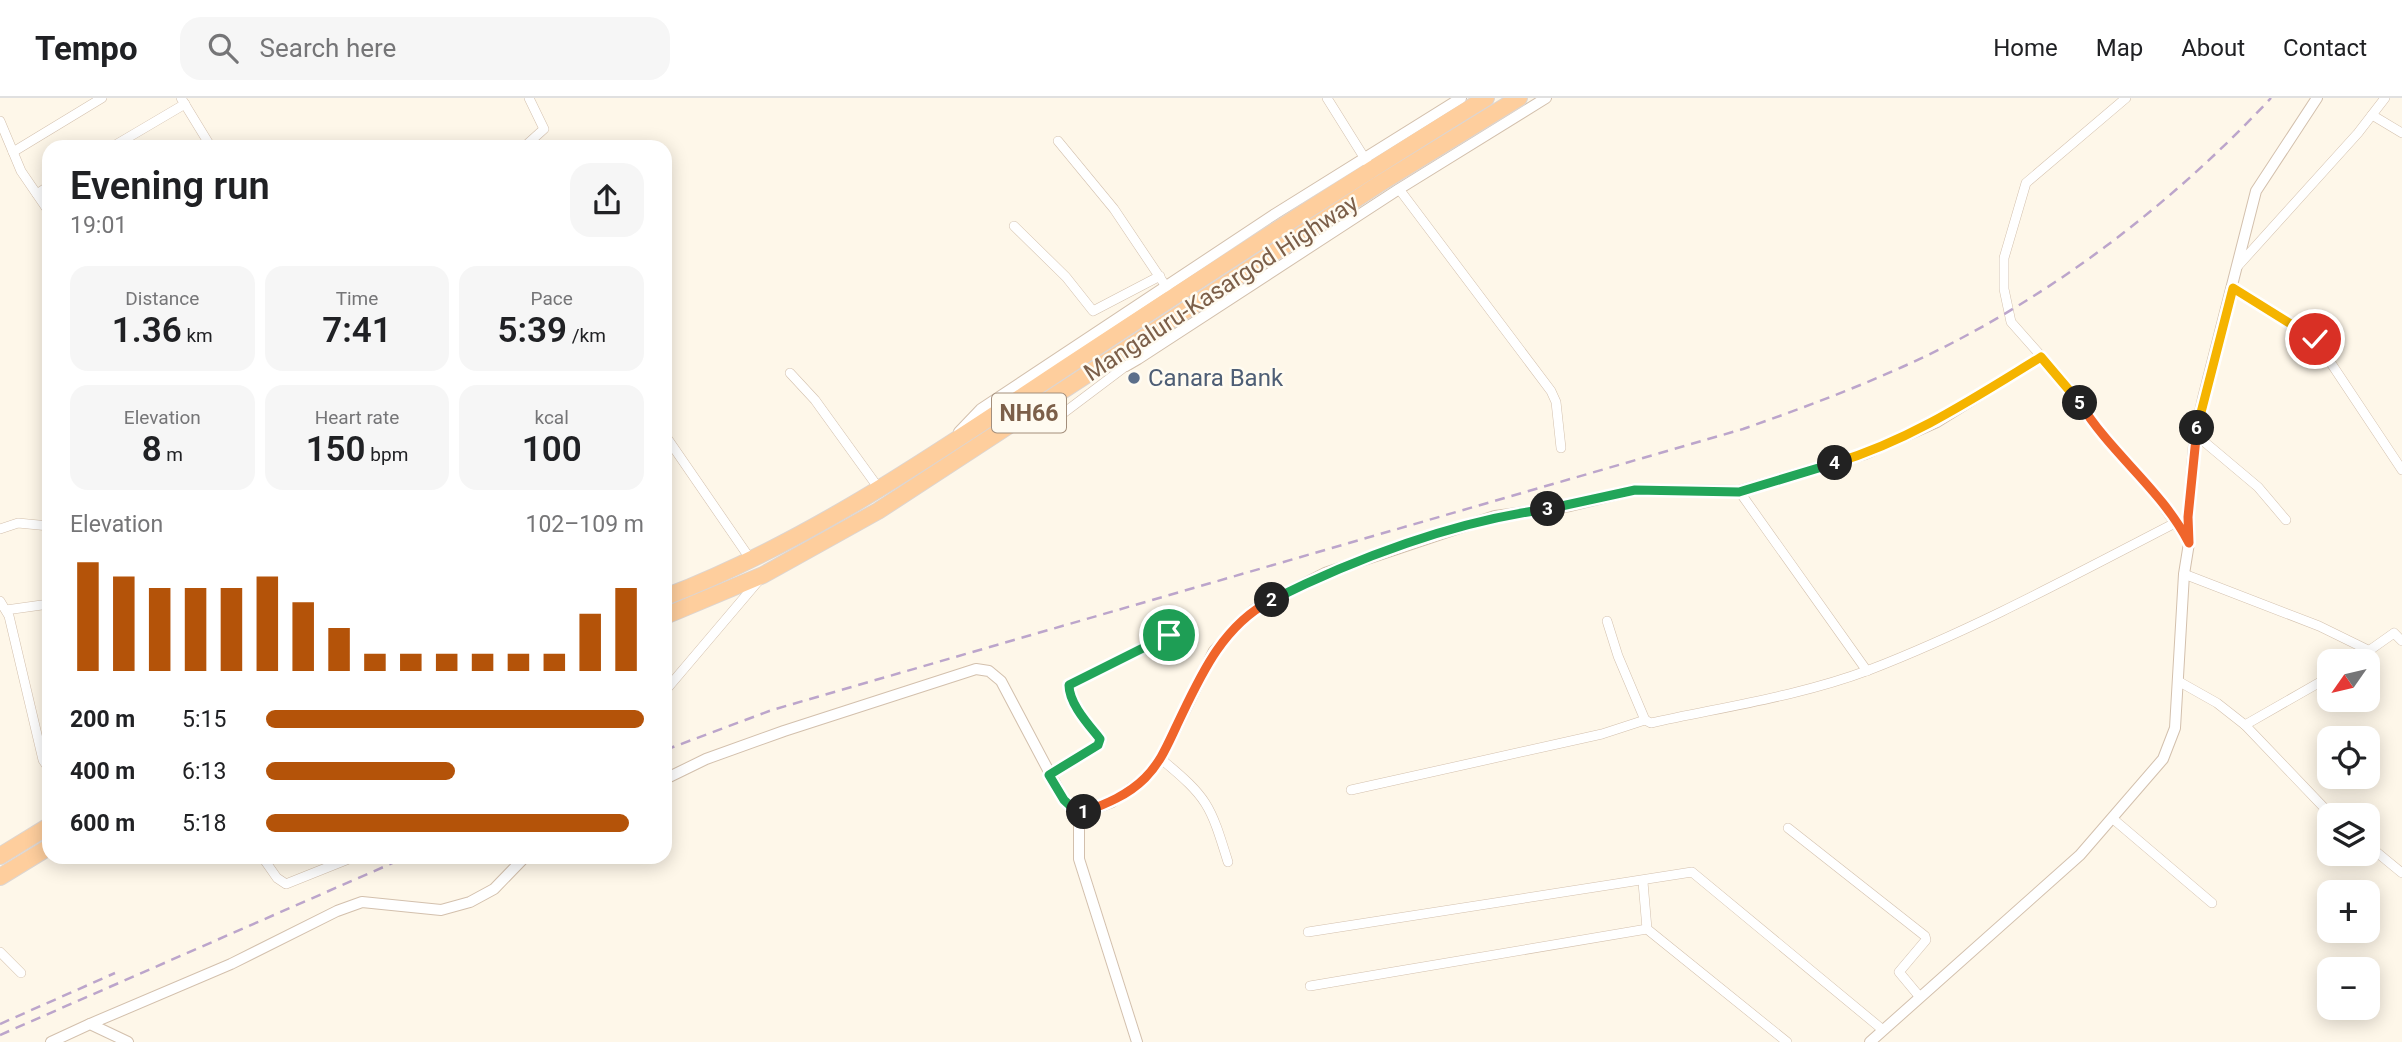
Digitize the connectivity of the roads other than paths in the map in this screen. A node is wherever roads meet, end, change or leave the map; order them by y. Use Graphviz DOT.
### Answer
graph roads {
  1 [pos="102,98"];
  2 [pos="529,98"];
  3 [pos="1327,98"];
  4 [pos="1461,98"];
  5 [pos="1486,98"];
  6 [pos="1519,98"];
  7 [pos="1546,98"];
  8 [pos="2126,98"];
  9 [pos="2317,98"];
  10 [pos="2385,98"];
  11 [pos="183,101"];
  12 [pos="2372,115"];
  13 [pos="0,121"];
  14 [pos="2402,133"];
  15 [pos="123,140"];
  16 [pos="207,140"];
  17 [pos="532,140"];
  18 [pos="1058,141"];
  19 [pos="13,152"];
  20 [pos="1367,164"];
  21 [pos="1399,189"];
  22 [pos="1384,190"];
  23 [pos="42,191"];
  24 [pos="37,194"];
  25 [pos="42,202"];
  26 [pos="1014,226"];
  27 [pos="2237,267"];
  28 [pos="1160,276"];
  29 [pos="1167,288"];
  30 [pos="2233,288"];
  31 [pos="2041,357"];
  32 [pos="1126,366"];
  33 [pos="1100,367"];
  34 [pos="790,373"];
  35 [pos="1045,427"];
  36 [pos="2195,434"];
  37 [pos="672,445"];
  38 [pos="1561,448"];
  39 [pos="943,449"];
  40 [pos="2402,470"];
  41 [pos="880,490"];
  42 [pos="1739,492"];
  43 [pos="2286,520"];
  44 [pos="2177,522"];
  45 [pos="42,525"];
  46 [pos="0,529"];
  47 [pos="2189,543"];
  48 [pos="751,560"];
  49 [pos="763,575"];
  50 [pos="2184,575"];
  51 [pos="672,594"];
  52 [pos="0,601"];
  53 [pos="42,605"];
  54 [pos="6,610"];
  55 [pos="672,613"];
  56 [pos="1607,621"];
  57 [pos="1169,635"];
  58 [pos="2402,641"];
  59 [pos="2366,649"];
  60 [pos="2370,649"];
  61 [pos="1867,671"];
  62 [pos="2178,681"];
  63 [pos="672,683"];
  64 [pos="2317,684"];
  65 [pos="1645,720"];
  66 [pos="2245,725"];
  67 [pos="42,756"];
  68 [pos="1161,759"];
  69 [pos="1049,775"];
  70 [pos="672,776"];
  71 [pos="1351,790"];
  72 [pos="2320,803"];
  73 [pos="1079,814"];
  74 [pos="2112,818"];
  75 [pos="1788,828"];
  76 [pos="42,830"];
  77 [pos="42,851"];
  78 [pos="2380,855"];
  79 [pos="0,856"];
  80 [pos="1228,862"];
  81 [pos="268,864"];
  82 [pos="336,864"];
  83 [pos="518,864"];
  84 [pos="2402,873"];
  85 [pos="0,877"];
  86 [pos="1643,882"];
  87 [pos="2212,903"];
  88 [pos="1647,929"];
  89 [pos="1308,932"];
  90 [pos="0,952"];
  91 [pos="21,972"];
  92 [pos="1310,986"];
  93 [pos="1919,996"];
  94 [pos="90,1024"];
  95 [pos="1883,1030"];
  96 [pos="51,1042"];
  97 [pos="128,1042"];
  98 [pos="1137,1042"];
  99 [pos="1787,1042"];
  100 [pos="1870,1042"];
  1 -- 19 [label="street"];
  2 -- 17 [label="street"];
  3 -- 20 [label="street"];
  4 -- 20 [label="street"];
  5 -- 20 [label="highway, Mangaluru-Kasargod Highway / NH66"];
  6 -- 22 [label="highway, Mangaluru-Kasargod Highway / NH66"];
  7 -- 21 [label="street"];
  8 -- 31 [label="street"];
  9 -- 27 [label="street"];
  10 -- 12 [label="street"];
  11 -- 15 [label="street"];
  11 -- 16 [label="street"];
  12 -- 14 [label="street"];
  12 -- 27 [label="street"];
  13 -- 19 [label="street"];
  18 -- 28 [label="street"];
  19 -- 24 [label="street"];
  20 -- 22 [label="street"];
  20 -- 29 [label="street"];
  20 -- 39 [label="highway, Mangaluru-Kasargod Highway / NH66"];
  21 -- 22 [label="street"];
  21 -- 38 [label="street"];
  22 -- 32 [label="street"];
  22 -- 33 [label="highway, Mangaluru-Kasargod Highway / NH66"];
  23 -- 24 [label="street"];
  24 -- 25 [label="street"];
  26 -- 28 [label="street"];
  27 -- 30 [label="street"];
  28 -- 29 [label="street"];
  29 -- 39 [label="street"];
  30 -- 36 [label="street"];
  30 -- 40 [label="street"];
  31 -- 42 [label="street"];
  31 -- 44 [label="street"];
  32 -- 33 [label="street"];
  32 -- 35 [label="street"];
  33 -- 49 [label="highway, Mangaluru-Kasargod Highway / NH66"];
  34 -- 41 [label="street"];
  36 -- 43 [label="street"];
  36 -- 47 [label="street"];
  37 -- 48 [label="street"];
  39 -- 41 [label="highway, Mangaluru-Kasargod Highway / NH66"];
  41 -- 48 [label="highway, Mangaluru-Kasargod Highway / NH66"];
  42 -- 61 [label="street"];
  42 -- 68 [label="street"];
  44 -- 47 [label="street"];
  44 -- 61 [label="street"];
  45 -- 46 [label="street"];
  47 -- 50 [label="street"];
  48 -- 51 [label="highway, Mangaluru-Kasargod Highway / NH66"];
  49 -- 55 [label="highway, Mangaluru-Kasargod Highway / NH66"];
  49 -- 63 [label="street"];
  50 -- 59 [label="street"];
  50 -- 62 [label="street"];
  52 -- 54 [label="street"];
  53 -- 54 [label="street"];
  54 -- 67 [label="street"];
  56 -- 65 [label="street"];
  57 -- 69 [label="street"];
  58 -- 60 [label="street"];
  61 -- 65 [label="street"];
  62 -- 66 [label="street"];
  62 -- 74 [label="street"];
  64 -- 66 [label="street"];
  65 -- 71 [label="street"];
  66 -- 72 [label="street"];
  68 -- 73 [label="street"];
  68 -- 80 [label="street"];
  69 -- 70 [label="street"];
  69 -- 73 [label="street"];
  73 -- 98 [label="street"];
  74 -- 87 [label="street"];
  74 -- 93 [label="street"];
  75 -- 93 [label="street"];
  76 -- 79 [label="highway"];
  77 -- 85 [label="highway"];
  78 -- 84 [label="street"];
  81 -- 82 [label="street"];
  83 -- 94 [label="street"];
  86 -- 88 [label="street"];
  86 -- 89 [label="street"];
  86 -- 95 [label="street"];
  88 -- 92 [label="street"];
  88 -- 99 [label="street"];
  90 -- 91 [label="street"];
  93 -- 95 [label="street"];
  94 -- 96 [label="street"];
  94 -- 97 [label="street"];
  95 -- 100 [label="street"];
}
